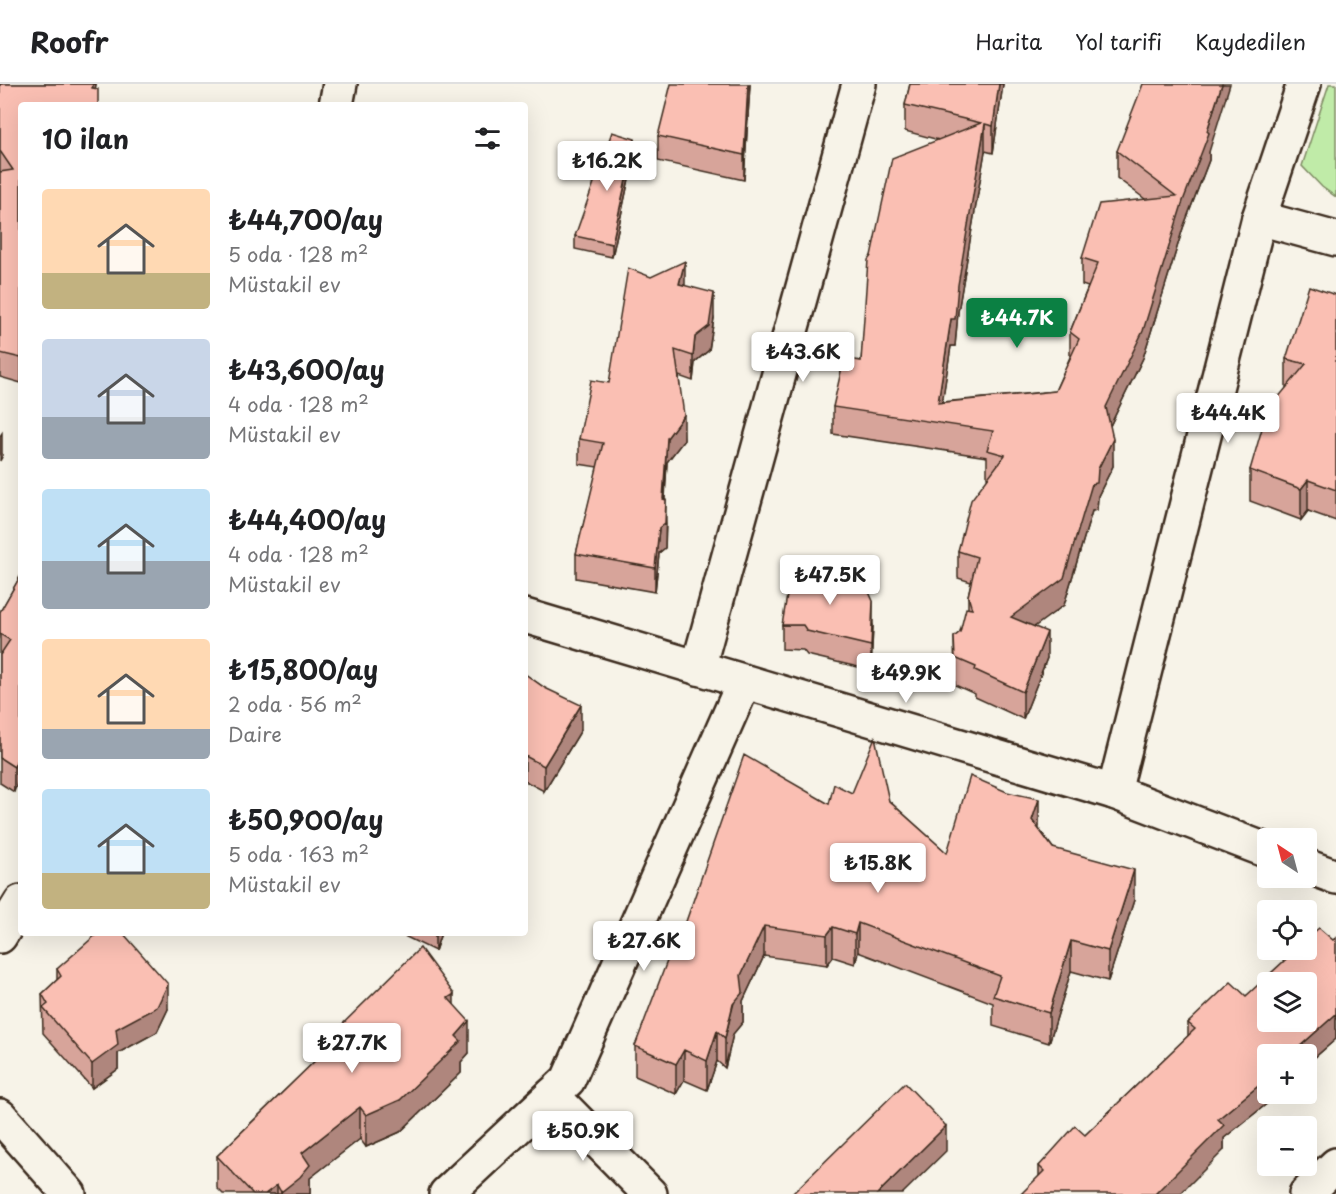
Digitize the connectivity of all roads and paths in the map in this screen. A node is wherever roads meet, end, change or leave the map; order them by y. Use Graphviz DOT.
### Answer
graph roads {
  1 [pos="340,84"];
  2 [pos="859,84"];
  3 [pos="1304,84"];
  4 [pos="337,102"];
  5 [pos="1259,218"];
  6 [pos="1336,239"];
  7 [pos="528,617"];
  8 [pos="698,668"];
  9 [pos="744,682"];
  10 [pos="1114,792"];
  11 [pos="1257,847"];
  12 [pos="1317,870"];
  13 [pos="1336,877"];
  14 [pos="18,907"];
  15 [pos="0,936"];
  16 [pos="552,1095"];
  17 [pos="0,1116"];
  18 [pos="1336,1164"];
  19 [pos="69,1194"];
  20 [pos="446,1194"];
  21 [pos="650,1194"];
  22 [pos="1306,1194"];
  1 -- 4 [label="street"];
  2 -- 8 [label="street"];
  3 -- 5 [label="street"];
  5 -- 6 [label="street"];
  5 -- 10 [label="street"];
  7 -- 8 [label="street"];
  8 -- 9 [label="street"];
  9 -- 10 [label="street"];
  9 -- 16 [label="street"];
  10 -- 11 [label="street"];
  12 -- 13 [label="street"];
  14 -- 15 [label="street"];
  16 -- 20 [label="street"];
  16 -- 21 [label="street"];
  17 -- 19 [label="street"];
  18 -- 22 [label="street"];
}
